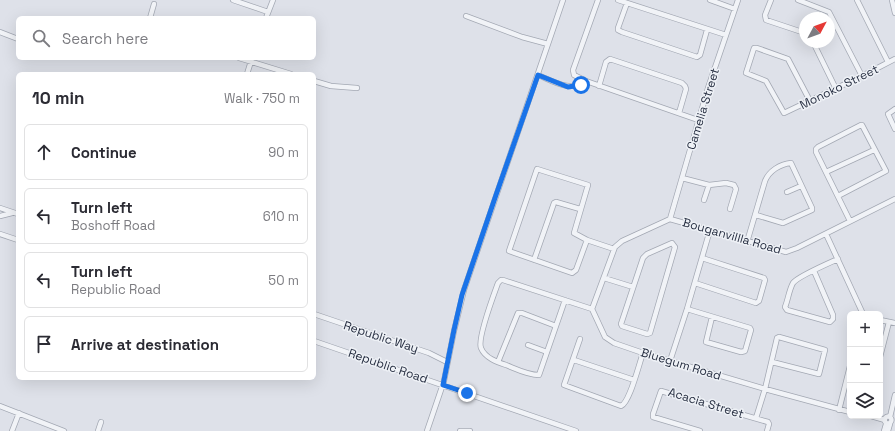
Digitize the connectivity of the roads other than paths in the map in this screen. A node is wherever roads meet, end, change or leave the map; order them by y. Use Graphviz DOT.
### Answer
graph roads {
  1 [pos="233,0"];
  2 [pos="272,0"];
  3 [pos="563,0"];
  4 [pos="598,0"];
  5 [pos="618,0"];
  6 [pos="710,0"];
  7 [pos="738,0"];
  8 [pos="771,0"];
  9 [pos="798,0"];
  10 [pos="857,0"];
  11 [pos="893,0"];
  12 [pos="627,3"];
  13 [pos="154,4"];
  14 [pos="735,9"];
  15 [pos="268,12"];
  16 [pos="895,13"];
  17 [pos="151,16"];
  18 [pos="267,16"];
  19 [pos="466,16"];
  20 [pos="707,30"];
  21 [pos="799,31"];
  22 [pos="0,32"];
  23 [pos="726,35"];
  24 [pos="16,39"];
  25 [pos="548,44"];
  26 [pos="816,48"];
  27 [pos="895,59"];
  28 [pos="252,60"];
  29 [pos="888,62"];
  30 [pos="248,72"];
  31 [pos="285,72"];
  32 [pos="538,75"];
  33 [pos="862,76"];
  34 [pos="586,81"];
  35 [pos="316,82"];
  36 [pos="599,86"];
  37 [pos="357,88"];
  38 [pos="836,89"];
  39 [pos="810,101"];
  40 [pos="895,109"];
  41 [pos="680,113"];
  42 [pos="698,120"];
  43 [pos="895,129"];
  44 [pos="874,150"];
  45 [pos="826,172"];
  46 [pos="682,178"];
  47 [pos="709,185"];
  48 [pos="801,186"];
  49 [pos="787,192"];
  50 [pos="838,196"];
  51 [pos="895,199"];
  52 [pos="704,200"];
  53 [pos="0,208"];
  54 [pos="730,209"];
  55 [pos="580,210"];
  56 [pos="16,213"];
  57 [pos="756,215"];
  58 [pos="0,216"];
  59 [pos="670,219"];
  60 [pos="850,221"];
  61 [pos="710,230"];
  62 [pos="0,234"];
  63 [pos="826,234"];
  64 [pos="16,239"];
  65 [pos="587,240"];
  66 [pos="748,242"];
  67 [pos="614,248"];
  68 [pos="702,258"];
  69 [pos="838,259"];
  70 [pos="534,260"];
  71 [pos="814,271"];
  72 [pos="604,278"];
  73 [pos="694,283"];
  74 [pos="633,287"];
  75 [pos="565,300"];
  76 [pos="592,309"];
  77 [pos="687,310"];
  78 [pos="862,311"];
  79 [pos="316,315"];
  80 [pos="712,317"];
  81 [pos="883,321"];
  82 [pos="890,322"];
  83 [pos="895,323"];
  84 [pos="556,326"];
  85 [pos="580,339"];
  86 [pos="316,342"];
  87 [pos="528,345"];
  88 [pos="883,347"];
  89 [pos="547,352"];
  90 [pos="643,354"];
  91 [pos="574,360"];
  92 [pos="670,361"];
  93 [pos="448,362"];
  94 [pos="498,362"];
  95 [pos="772,362"];
  96 [pos="634,380"];
  97 [pos="443,385"];
  98 [pos="847,387"];
  99 [pos="765,389"];
  100 [pos="895,395"];
  101 [pos="0,406"];
  102 [pos="839,410"];
  103 [pos="847,411"];
  104 [pos="19,413"];
  105 [pos="756,418"];
  106 [pos="101,422"];
  107 [pos="889,422"];
  108 [pos="61,430"];
  109 [pos="12,431"];
  110 [pos="98,431"];
  111 [pos="427,431"];
  112 [pos="460,431"];
  113 [pos="470,431"];
  114 [pos="576,431"];
  115 [pos="700,431"];
  116 [pos="767,431"];
  117 [pos="884,431"];
  118 [pos="888,431"];
  1 -- 15 [label="street"];
  2 -- 15 [label="street"];
  3 -- 25 [label="street"];
  4 -- 34 [label="street"];
  5 -- 12 [label="street"];
  6 -- 14 [label="street"];
  7 -- 14 [label="street, Camelia Street"];
  8 -- 21 [label="street"];
  9 -- 33 [label="street"];
  10 -- 29 [label="street"];
  11 -- 16 [label="street"];
  12 -- 20 [label="street"];
  12 -- 20 [label="street"];
  13 -- 17 [label="street"];
  14 -- 23 [label="street, Camelia Street"];
  15 -- 18 [label="street"];
  19 -- 25 [label="street"];
  20 -- 23 [label="street"];
  22 -- 24 [label="street"];
  23 -- 42 [label="street, Camelia Street"];
  25 -- 32 [label="street"];
  26 -- 38 [label="street"];
  27 -- 29 [label="street, Monoko Street"];
  28 -- 30 [label="street"];
  28 -- 31 [label="street"];
  29 -- 33 [label="street, Monoko Street"];
  32 -- 34 [label="street"];
  32 -- 93 [label="street"];
  33 -- 38 [label="street, Monoko Street"];
  34 -- 36 [label="street"];
  35 -- 37 [label="street"];
  36 -- 41 [label="street"];
  36 -- 41 [label="street"];
  38 -- 39 [label="street, Monoko Street"];
  39 -- 39 [label="street, Monoko Street"];
  40 -- 43 [label="street"];
  41 -- 42 [label="street"];
  42 -- 46 [label="street, Camelia Street"];
  44 -- 45 [label="street"];
  44 -- 45 [label="street"];
  44 -- 50 [label="street"];
  45 -- 50 [label="street"];
  46 -- 47 [label="street"];
  46 -- 59 [label="street, Camelia Street"];
  47 -- 52 [label="street"];
  47 -- 54 [label="street"];
  48 -- 49 [label="street"];
  48 -- 57 [label="street"];
  48 -- 57 [label="street"];
  50 -- 60 [label="street"];
  51 -- 60 [label="street, Bouganvillla Road"];
  53 -- 56 [label="street"];
  55 -- 65 [label="street"];
  55 -- 70 [label="street"];
  55 -- 70 [label="street"];
  56 -- 58 [label="street"];
  57 -- 66 [label="street"];
  59 -- 61 [label="street, Bouganvillla Road"];
  59 -- 67 [label="street, Bouganvillla Road"];
  60 -- 63 [label="street, Bouganvillla Road"];
  61 -- 66 [label="street, Bouganvillla Road"];
  61 -- 68 [label="street"];
  62 -- 64 [label="street"];
  63 -- 66 [label="street, Bouganvillla Road"];
  63 -- 69 [label="street"];
  65 -- 67 [label="street"];
  65 -- 70 [label="street"];
  67 -- 72 [label="street"];
  68 -- 73 [label="street"];
  68 -- 73 [label="street"];
  69 -- 71 [label="street"];
  69 -- 78 [label="street"];
  71 -- 71 [label="street"];
  72 -- 74 [label="street"];
  72 -- 76 [label="street"];
  73 -- 77 [label="street"];
  74 -- 74 [label="street"];
  75 -- 76 [label="street"];
  75 -- 84 [label="street"];
  75 -- 94 [label="street"];
  76 -- 90 [label="street, Bluegum Road"];
  77 -- 80 [label="street"];
  77 -- 92 [label="street"];
  79 -- 93 [label="street, Republic Way"];
  80 -- 80 [label="street"];
  81 -- 82 [label="street"];
  82 -- 83 [label="street"];
  82 -- 88 [label="street"];
  84 -- 89 [label="street"];
  84 -- 94 [label="street"];
  85 -- 91 [label="street"];
  86 -- 97 [label="street, Republic Road"];
  87 -- 89 [label="street"];
  89 -- 94 [label="street"];
  90 -- 92 [label="street, Bluegum Road"];
  90 -- 96 [label="street"];
  91 -- 96 [label="street"];
  91 -- 96 [label="street"];
  92 -- 99 [label="street, Bluegum Road"];
  93 -- 97 [label="street"];
  95 -- 95 [label="street, Acacia Street"];
  95 -- 99 [label="street, Acacia Street"];
  97 -- 111 [label="street"];
  97 -- 114 [label="street, Republic Road"];
  98 -- 102 [label="street"];
  99 -- 102 [label="street, Bluegum Road"];
  99 -- 105 [label="street, Acacia Street"];
  100 -- 107 [label="street"];
  101 -- 104 [label="street"];
  102 -- 103 [label="street, Bluegum Road"];
  104 -- 108 [label="street"];
  104 -- 109 [label="street"];
  105 -- 115 [label="street, Acacia Street"];
  105 -- 116 [label="street, Acacia Street"];
  106 -- 110 [label="street"];
  107 -- 117 [label="street"];
  107 -- 118 [label="street"];
  112 -- 113 [label="street"];
}
